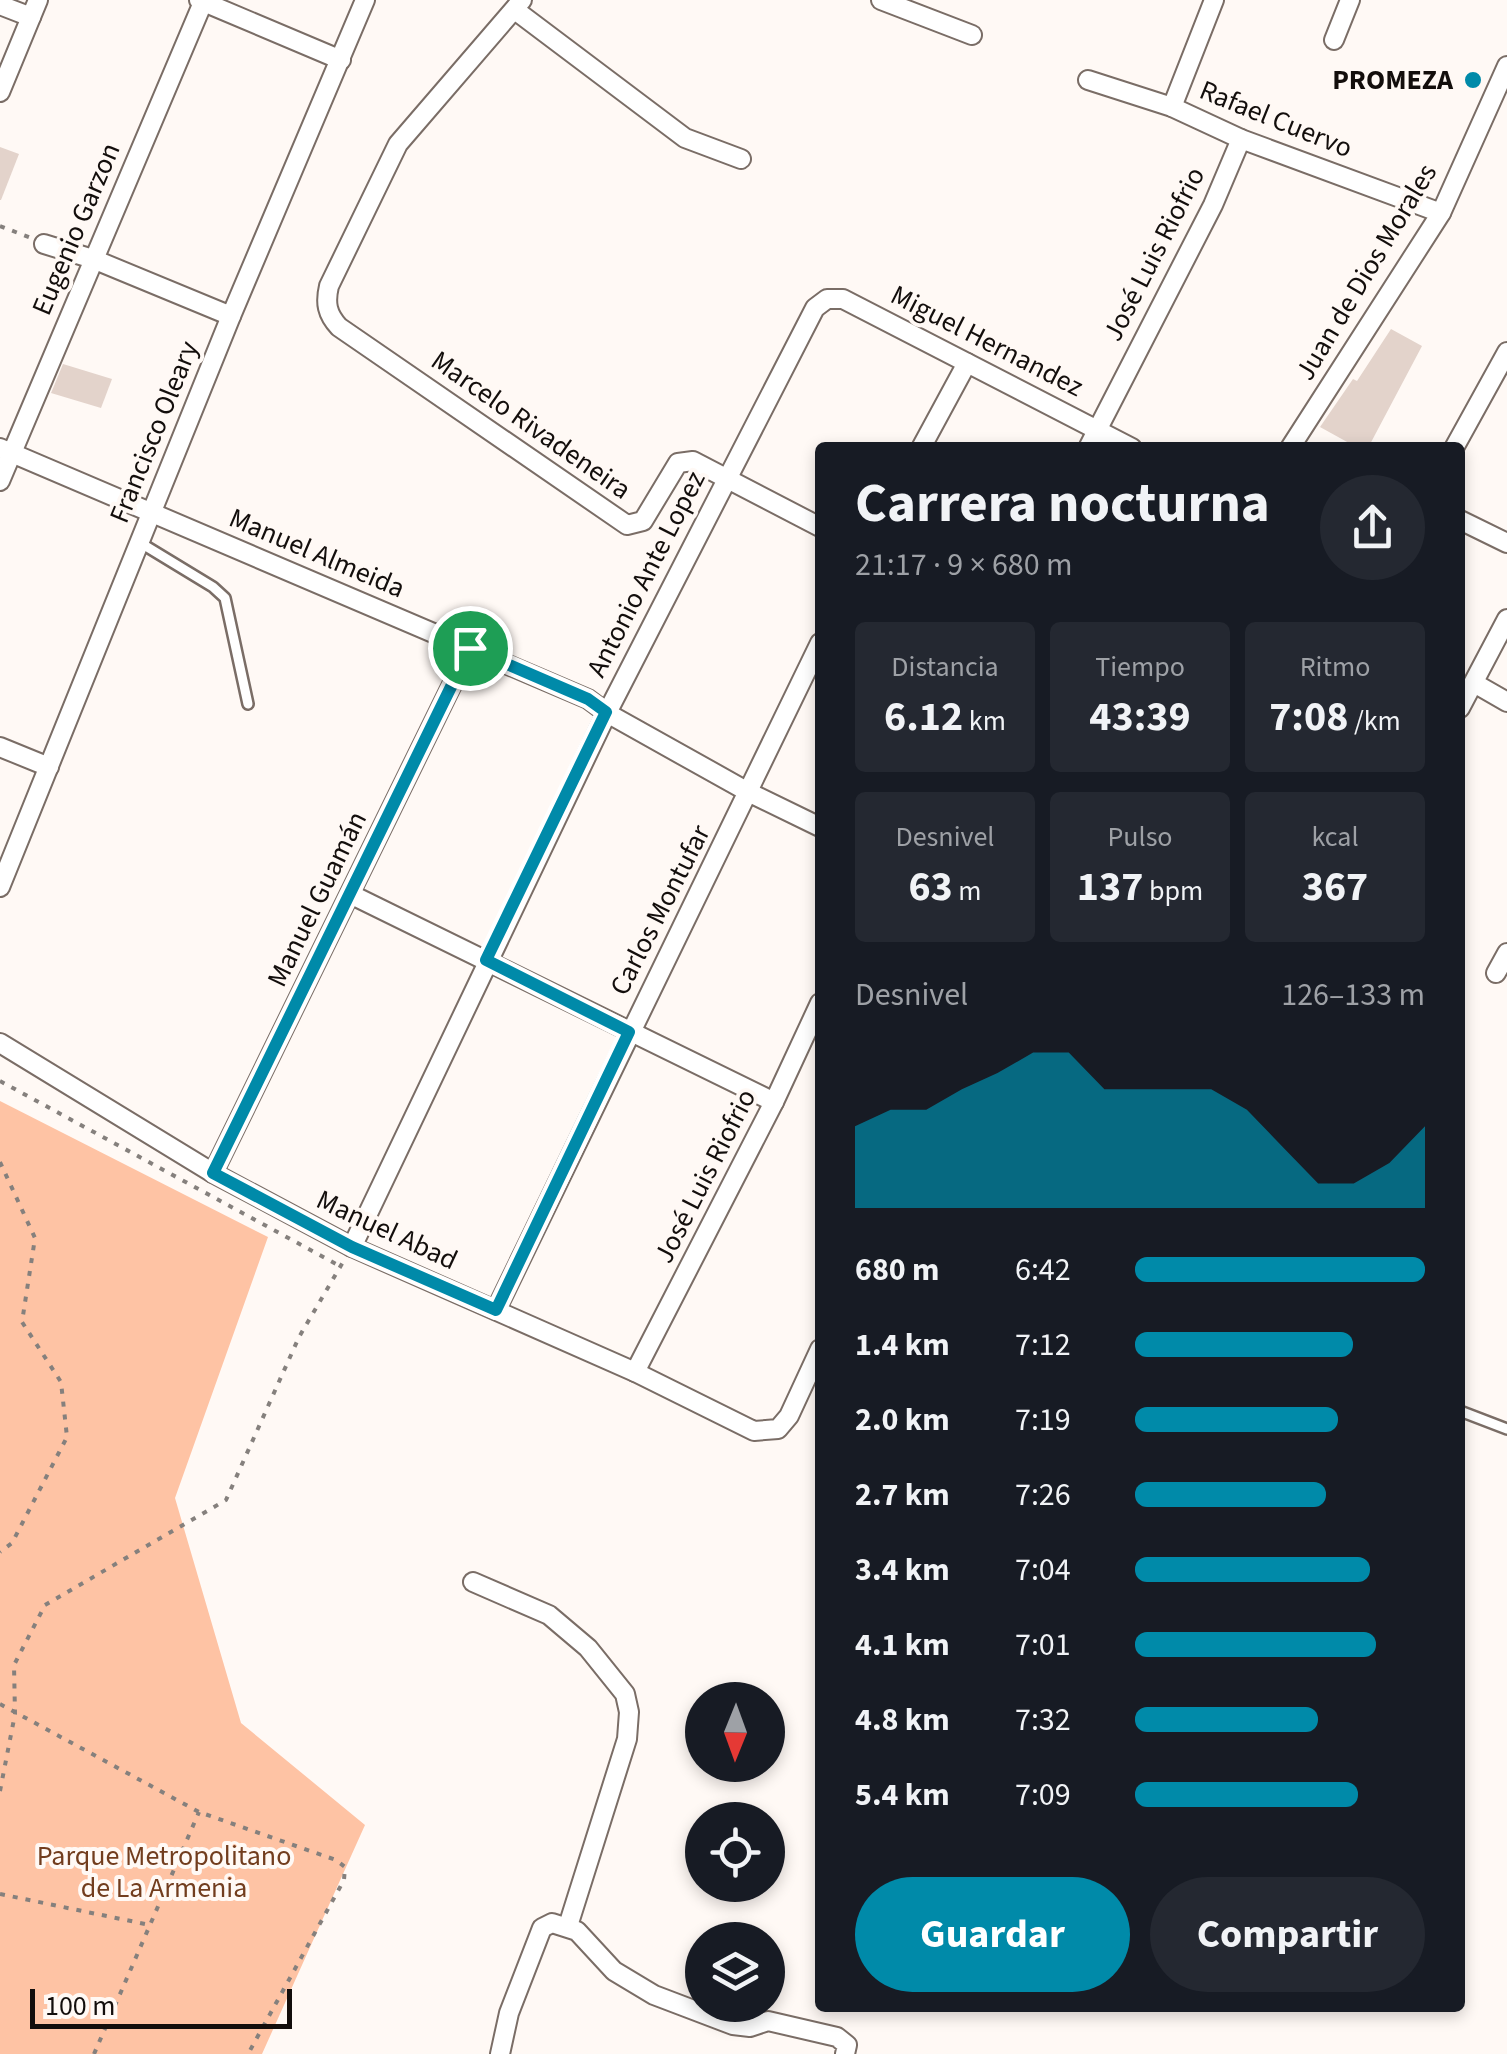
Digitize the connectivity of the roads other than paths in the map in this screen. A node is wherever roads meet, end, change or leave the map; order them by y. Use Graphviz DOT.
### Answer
graph roads {
  1 [pos="365,0"];
  2 [pos="881,0"];
  3 [pos="1214,0"];
  4 [pos="1350,0"];
  5 [pos="202,1"];
  6 [pos="0,5"];
  7 [pos="518,5"];
  8 [pos="34,9"];
  9 [pos="972,34"];
  10 [pos="1334,40"];
  11 [pos="341,60"];
  12 [pos="1507,66"];
  13 [pos="1088,80"];
  14 [pos="0,92"];
  15 [pos="1172,107"];
  16 [pos="1241,138"];
  17 [pos="741,158"];
  18 [pos="1441,212"];
  19 [pos="44,244"];
  20 [pos="93,259"];
  21 [pos="815,308"];
  22 [pos="231,316"];
  23 [pos="1507,352"];
  24 [pos="968,363"];
  25 [pos="1097,428"];
  26 [pos="925,442"];
  27 [pos="1091,442"];
  28 [pos="1122,442"];
  29 [pos="1300,442"];
  30 [pos="1457,442"];
  31 [pos="6,450"];
  32 [pos="726,479"];
  33 [pos="0,480"];
  34 [pos="150,512"];
  35 [pos="1465,522"];
  36 [pos="815,524"];
  37 [pos="139,542"];
  38 [pos="1507,543"];
  39 [pos="1507,619"];
  40 [pos="470,648"];
  41 [pos="815,654"];
  42 [pos="1474,683"];
  43 [pos="1465,699"];
  44 [pos="1507,702"];
  45 [pos="248,704"];
  46 [pos="606,712"];
  47 [pos="0,747"];
  48 [pos="49,767"];
  49 [pos="750,793"];
  50 [pos="815,825"];
  51 [pos="0,887"];
  52 [pos="350,894"];
  53 [pos="1507,954"];
  54 [pos="486,960"];
  55 [pos="1496,973"];
  56 [pos="815,1015"];
  57 [pos="629,1032"];
  58 [pos="0,1043"];
  59 [pos="774,1102"];
  60 [pos="213,1173"];
  61 [pos="352,1247"];
  62 [pos="496,1310"];
  63 [pos="815,1359"];
  64 [pos="635,1372"];
  65 [pos="1465,1413"];
  66 [pos="1507,1428"];
  67 [pos="473,1582"];
  68 [pos="568,1926"];
  69 [pos="500,2054"];
  70 [pos="844,2054"];
  1 -- 11 [label="street, Francisco Oleary"];
  2 -- 9 [label="street"];
  3 -- 15 [label="street"];
  4 -- 10 [label="street"];
  5 -- 11 [label="street"];
  5 -- 20 [label="street, Eugenio Garzon"];
  6 -- 8 [label="street"];
  7 -- 17 [label="street"];
  7 -- 32 [label="street, Marcelo Rivadeneira"];
  8 -- 14 [label="street"];
  11 -- 22 [label="street, Francisco Oleary"];
  12 -- 18 [label="street, Juan de Dios Morales"];
  13 -- 15 [label="street, Rafael Cuervo"];
  15 -- 16 [label="street, Rafael Cuervo"];
  16 -- 18 [label="street, Rafael Cuervo"];
  16 -- 25 [label="street, José Luis Riofrio"];
  18 -- 29 [label="street, Juan de Dios Morales"];
  19 -- 20 [label="street"];
  20 -- 22 [label="street"];
  20 -- 31 [label="street, Eugenio Garzon"];
  21 -- 24 [label="street, Miguel Hernandez"];
  21 -- 32 [label="street, Antonio Ante Lopez"];
  22 -- 34 [label="street, Francisco Oleary"];
  23 -- 30 [label="street"];
  24 -- 25 [label="street, Miguel Hernandez"];
  24 -- 26 [label="street"];
  25 -- 27 [label="street, José Luis Riofrio"];
  25 -- 28 [label="street, Miguel Hernandez"];
  31 -- 33 [label="street, Eugenio Garzon"];
  31 -- 34 [label="street, Manuel Almeida"];
  32 -- 36 [label="street, Marcelo Rivadeneira"];
  32 -- 46 [label="street, Antonio Ante Lopez"];
  34 -- 37 [label="street, Francisco Oleary"];
  34 -- 40 [label="street, Manuel Almeida"];
  35 -- 38 [label="street"];
  37 -- 45 [label="lane"];
  37 -- 48 [label="street, Francisco Oleary"];
  39 -- 42 [label="street"];
  40 -- 46 [label="street, Manuel Almeida"];
  40 -- 52 [label="street, Manuel Guamán"];
  41 -- 49 [label="street, Carlos Montufar"];
  42 -- 43 [label="street"];
  42 -- 44 [label="street"];
  46 -- 49 [label="street, Manuel Almeida"];
  46 -- 54 [label="street, Antonio Ante Lopez"];
  47 -- 48 [label="street"];
  48 -- 51 [label="street, Francisco Oleary"];
  49 -- 50 [label="street, Manuel Almeida"];
  49 -- 57 [label="street, Carlos Montufar"];
  52 -- 54 [label="street"];
  52 -- 60 [label="street, Manuel Guamán"];
  53 -- 55 [label="street"];
  54 -- 57 [label="street"];
  54 -- 61 [label="street, Antonio Ante Lopez"];
  56 -- 59 [label="street, José Luis Riofrio"];
  57 -- 59 [label="street"];
  57 -- 62 [label="street, Carlos Montufar"];
  58 -- 60 [label="street, Manuel Abad"];
  59 -- 64 [label="street, José Luis Riofrio"];
  60 -- 61 [label="street, Manuel Abad"];
  61 -- 62 [label="street, Manuel Abad"];
  62 -- 64 [label="street, Manuel Abad"];
  63 -- 64 [label="street, Manuel Abad"];
  65 -- 66 [label="lane"];
  67 -- 68 [label="street"];
  68 -- 69 [label="street"];
  68 -- 70 [label="street"];
}
